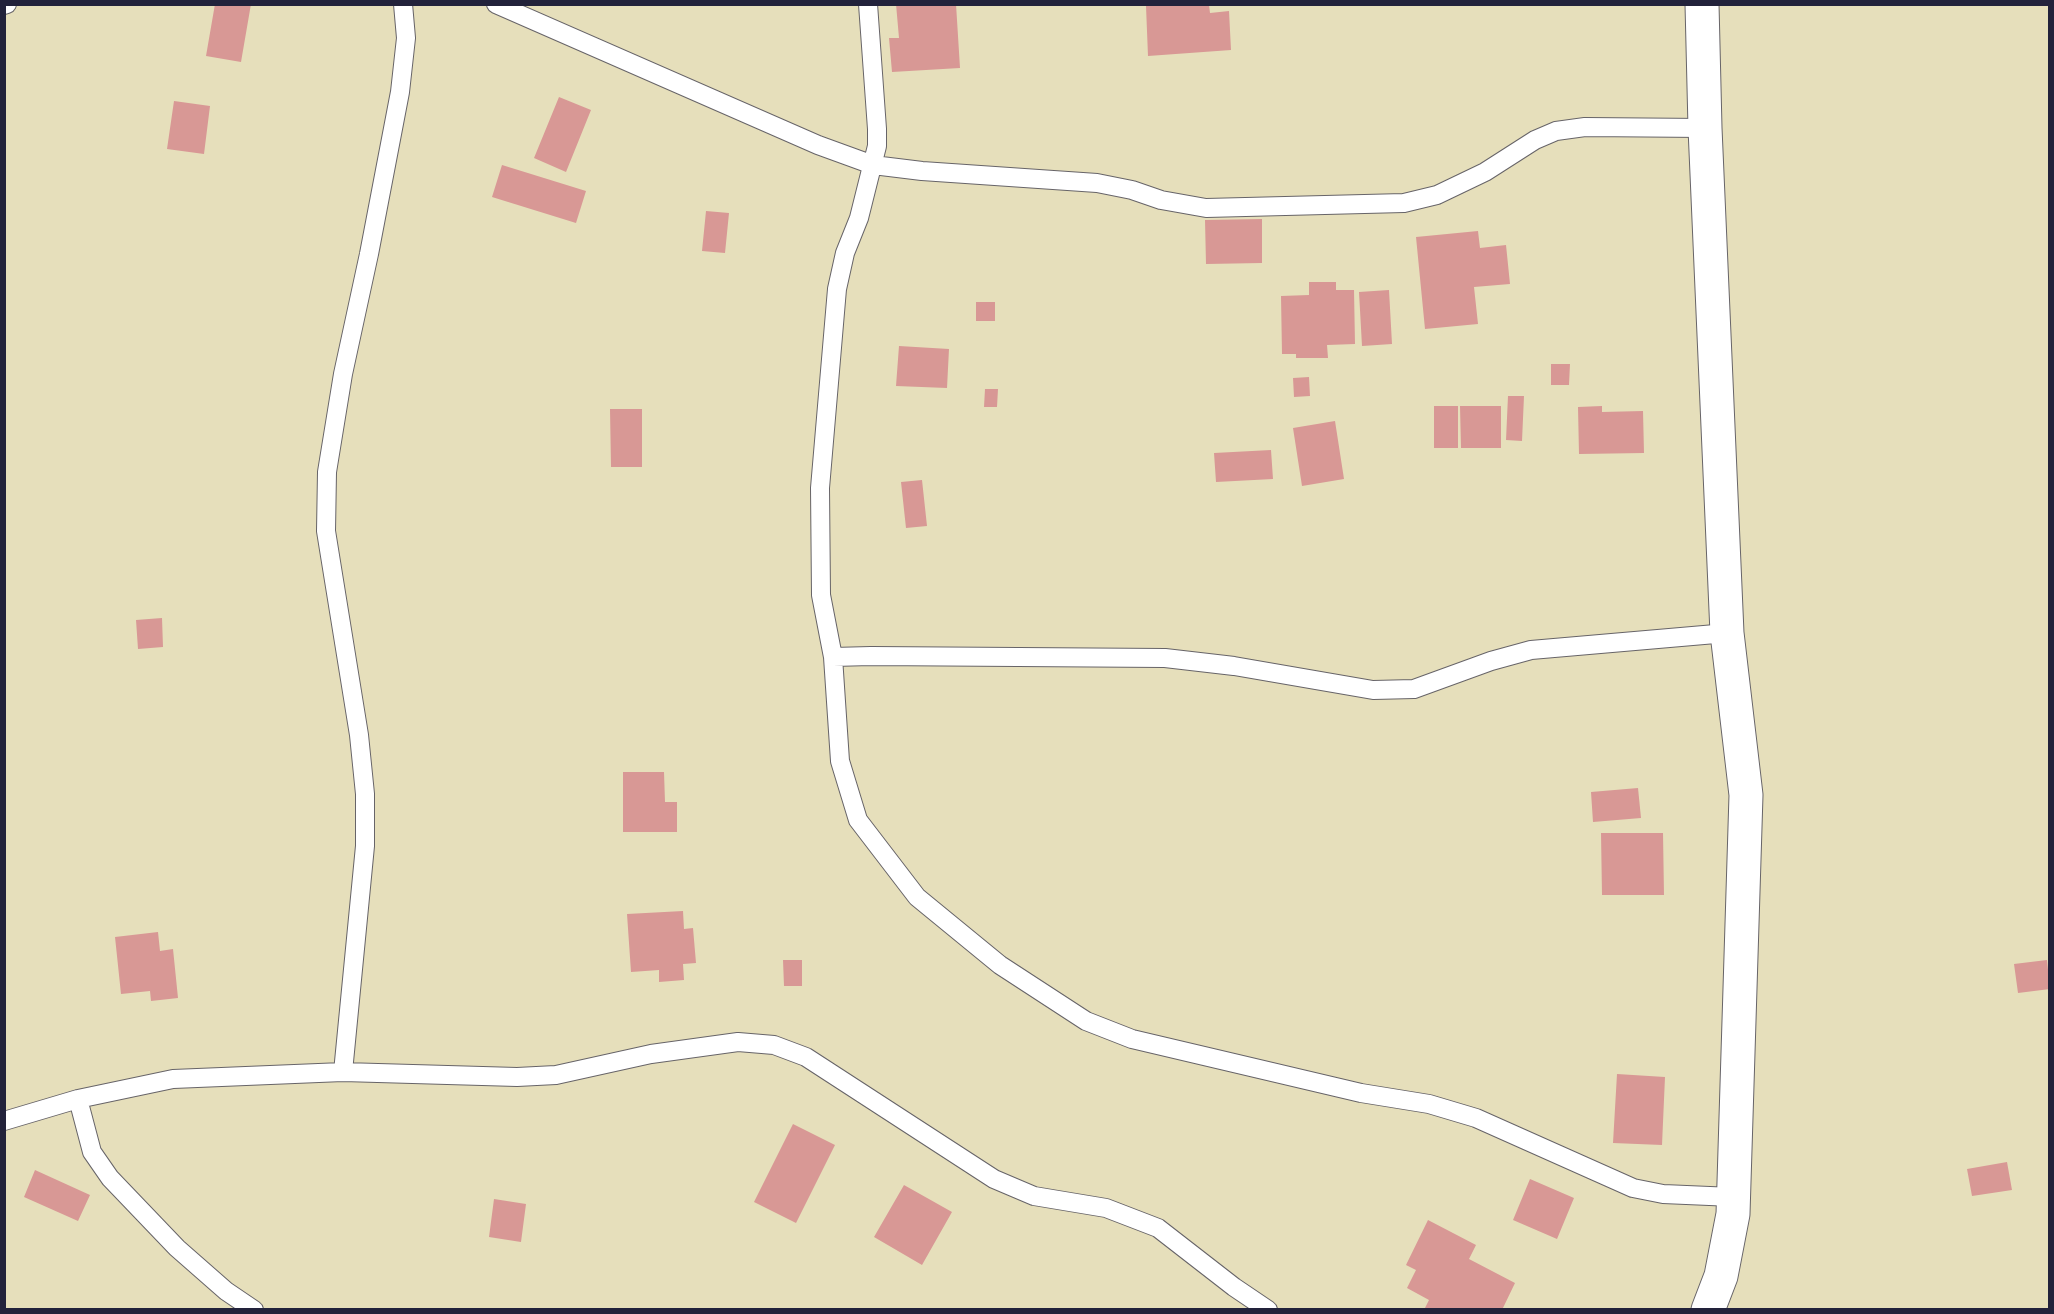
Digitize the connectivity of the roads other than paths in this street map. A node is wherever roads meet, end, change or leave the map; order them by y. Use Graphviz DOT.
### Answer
graph roads {
  1 [pos="403,4"];
  2 [pos="496,4"];
  3 [pos="868,4"];
  4 [pos="1702,4"];
  5 [pos="1705,128"];
  6 [pos="873,165"];
  7 [pos="1727,633"];
  8 [pos="832,657"];
  9 [pos="342,1072"];
  10 [pos="78,1099"];
  11 [pos="4,1121"];
  12 [pos="1733,1197"];
  13 [pos="254,1310"];
  14 [pos="1268,1310"];
  15 [pos="1708,1310"];
  1 -- 9 [label="lane"];
  2 -- 6 [label="lane"];
  3 -- 6 [label="lane"];
  4 -- 5 [label="street"];
  5 -- 6 [label="lane"];
  5 -- 7 [label="street"];
  6 -- 8 [label="lane"];
  7 -- 8 [label="lane"];
  7 -- 12 [label="street"];
  8 -- 12 [label="lane"];
  9 -- 10 [label="lane"];
  9 -- 14 [label="lane"];
  10 -- 11 [label="lane"];
  10 -- 13 [label="lane"];
  12 -- 15 [label="street"];
}
